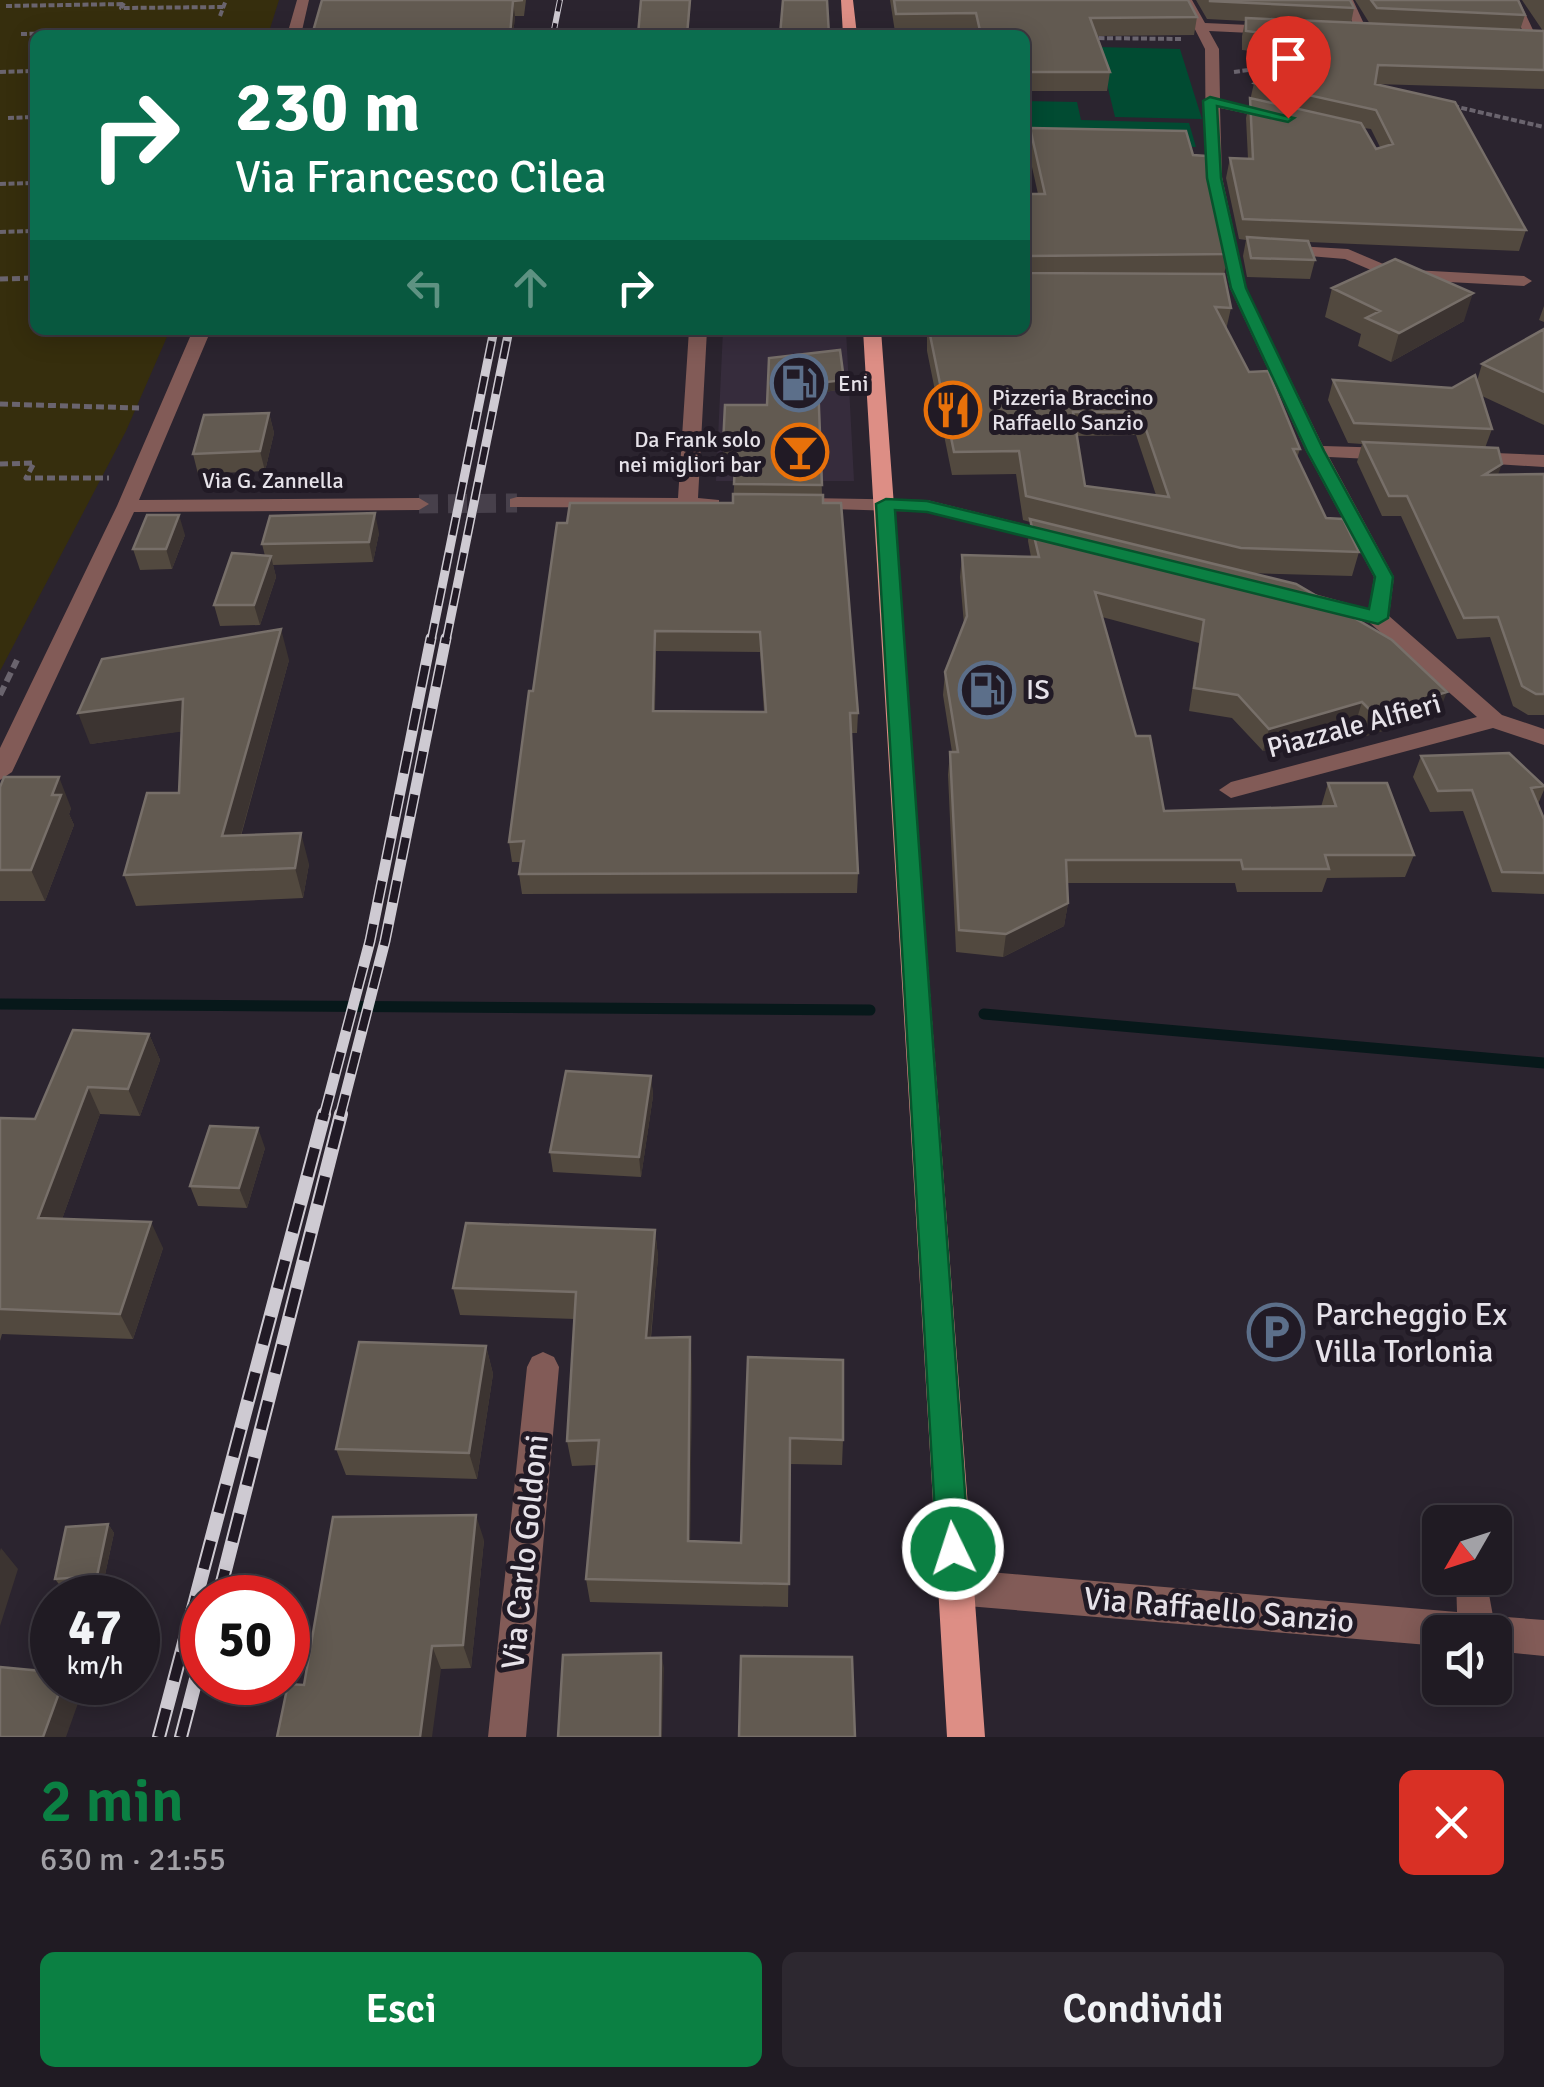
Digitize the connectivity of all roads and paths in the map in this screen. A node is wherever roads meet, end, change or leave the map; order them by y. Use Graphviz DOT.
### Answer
graph roads {
  1 [pos="226,0"];
  2 [pos="303,0"];
  3 [pos="847,0"];
  4 [pos="1186,0"];
  5 [pos="1347,0"];
  6 [pos="1513,0"];
  7 [pos="125,2"];
  8 [pos="6,6"];
  9 [pos="224,6"];
  10 [pos="220,16"];
  11 [pos="295,30"];
  12 [pos="850,30"];
  13 [pos="1293,31"];
  14 [pos="1206,33"];
  15 [pos="21,34"];
  16 [pos="30,34"];
  17 [pos="1347,34"];
  18 [pos="1365,34"];
  19 [pos="1384,35"];
  20 [pos="1083,38"];
  21 [pos="1516,41"];
  22 [pos="1540,42"];
  23 [pos="1295,68"];
  24 [pos="30,71"];
  25 [pos="0,72"];
  26 [pos="1211,77"];
  27 [pos="1210,101"];
  28 [pos="1448,104"];
  29 [pos="8,118"];
  30 [pos="30,118"];
  31 [pos="1307,123"];
  32 [pos="1544,128"];
  33 [pos="30,183"];
  34 [pos="0,184"];
  35 [pos="30,231"];
  36 [pos="0,232"];
  37 [pos="1230,247"];
  38 [pos="1249,248"];
  39 [pos="1269,250"];
  40 [pos="30,278"];
  41 [pos="0,279"];
  42 [pos="1524,281"];
  43 [pos="1219,288"];
  44 [pos="1238,288"];
  45 [pos="200,335"];
  46 [pos="698,335"];
  47 [pos="872,335"];
  48 [pos="0,404"];
  49 [pos="141,408"];
  50 [pos="1316,451"];
  51 [pos="1412,455"];
  52 [pos="1451,457"];
  53 [pos="1536,461"];
  54 [pos="0,464"];
  55 [pos="109,478"];
  56 [pos="1544,484"];
  57 [pos="517,503"];
  58 [pos="688,503"];
  59 [pos="419,504"];
  60 [pos="727,504"];
  61 [pos="786,504"];
  62 [pos="886,504"];
  63 [pos="127,506"];
  64 [pos="1071,541"];
  65 [pos="1282,591"];
  66 [pos="1378,618"];
  67 [pos="1494,720"];
  68 [pos="1543,738"];
  69 [pos="0,772"];
  70 [pos="1231,790"];
  71 [pos="543,1367"];
  72 [pos="955,1588"];
  73 [pos="1422,1627"];
  74 [pos="1512,1635"];
  75 [pos="1544,1638"];
  76 [pos="507,1737"];
  77 [pos="966,1737"];
  1 -- 9 [label="path"];
  2 -- 11 [label="street"];
  3 -- 12 [label="main road"];
  4 -- 14 [label="street"];
  5 -- 18 [label="street"];
  6 -- 22 [label="street"];
  7 -- 8 [label="path"];
  7 -- 9 [label="path"];
  9 -- 10 [label="path"];
  13 -- 14 [label="street"];
  14 -- 20 [label="path"];
  14 -- 26 [label="street"];
  15 -- 16 [label="path"];
  17 -- 18 [label="street"];
  18 -- 19 [label="street"];
  21 -- 22 [label="street"];
  23 -- 26 [label="path"];
  24 -- 25 [label="path"];
  26 -- 27 [label="street"];
  27 -- 31 [label="street"];
  27 -- 37 [label="street"];
  28 -- 32 [label="path"];
  29 -- 30 [label="path"];
  33 -- 34 [label="path"];
  35 -- 36 [label="path"];
  37 -- 38 [label="street"];
  37 -- 44 [label="street"];
  39 -- 42 [label="street"];
  40 -- 41 [label="path"];
  43 -- 44 [label="street"];
  44 -- 50 [label="street"];
  45 -- 63 [label="street"];
  46 -- 58 [label="street"];
  47 -- 62 [label="main road"];
  48 -- 49 [label="path"];
  50 -- 51 [label="street"];
  50 -- 66 [label="street"];
  52 -- 53 [label="street"];
  53 -- 56 [label="street"];
  54 -- 55 [label="path"];
  57 -- 58 [label="street"];
  58 -- 60 [label="street"];
  59 -- 63 [label="street, Via G. Zannella"];
  61 -- 62 [label="street"];
  62 -- 64 [label="street"];
  62 -- 72 [label="main road"];
  63 -- 69 [label="street"];
  65 -- 66 [label="street"];
  66 -- 67 [label="street"];
  67 -- 68 [label="street"];
  67 -- 70 [label="street, Piazzale Alfieri"];
  71 -- 76 [label="street, Via Carlo Goldoni"];
  72 -- 73 [label="street, Via Raffaello Sanzio"];
  72 -- 77 [label="main road"];
  74 -- 75 [label="street"];
}
